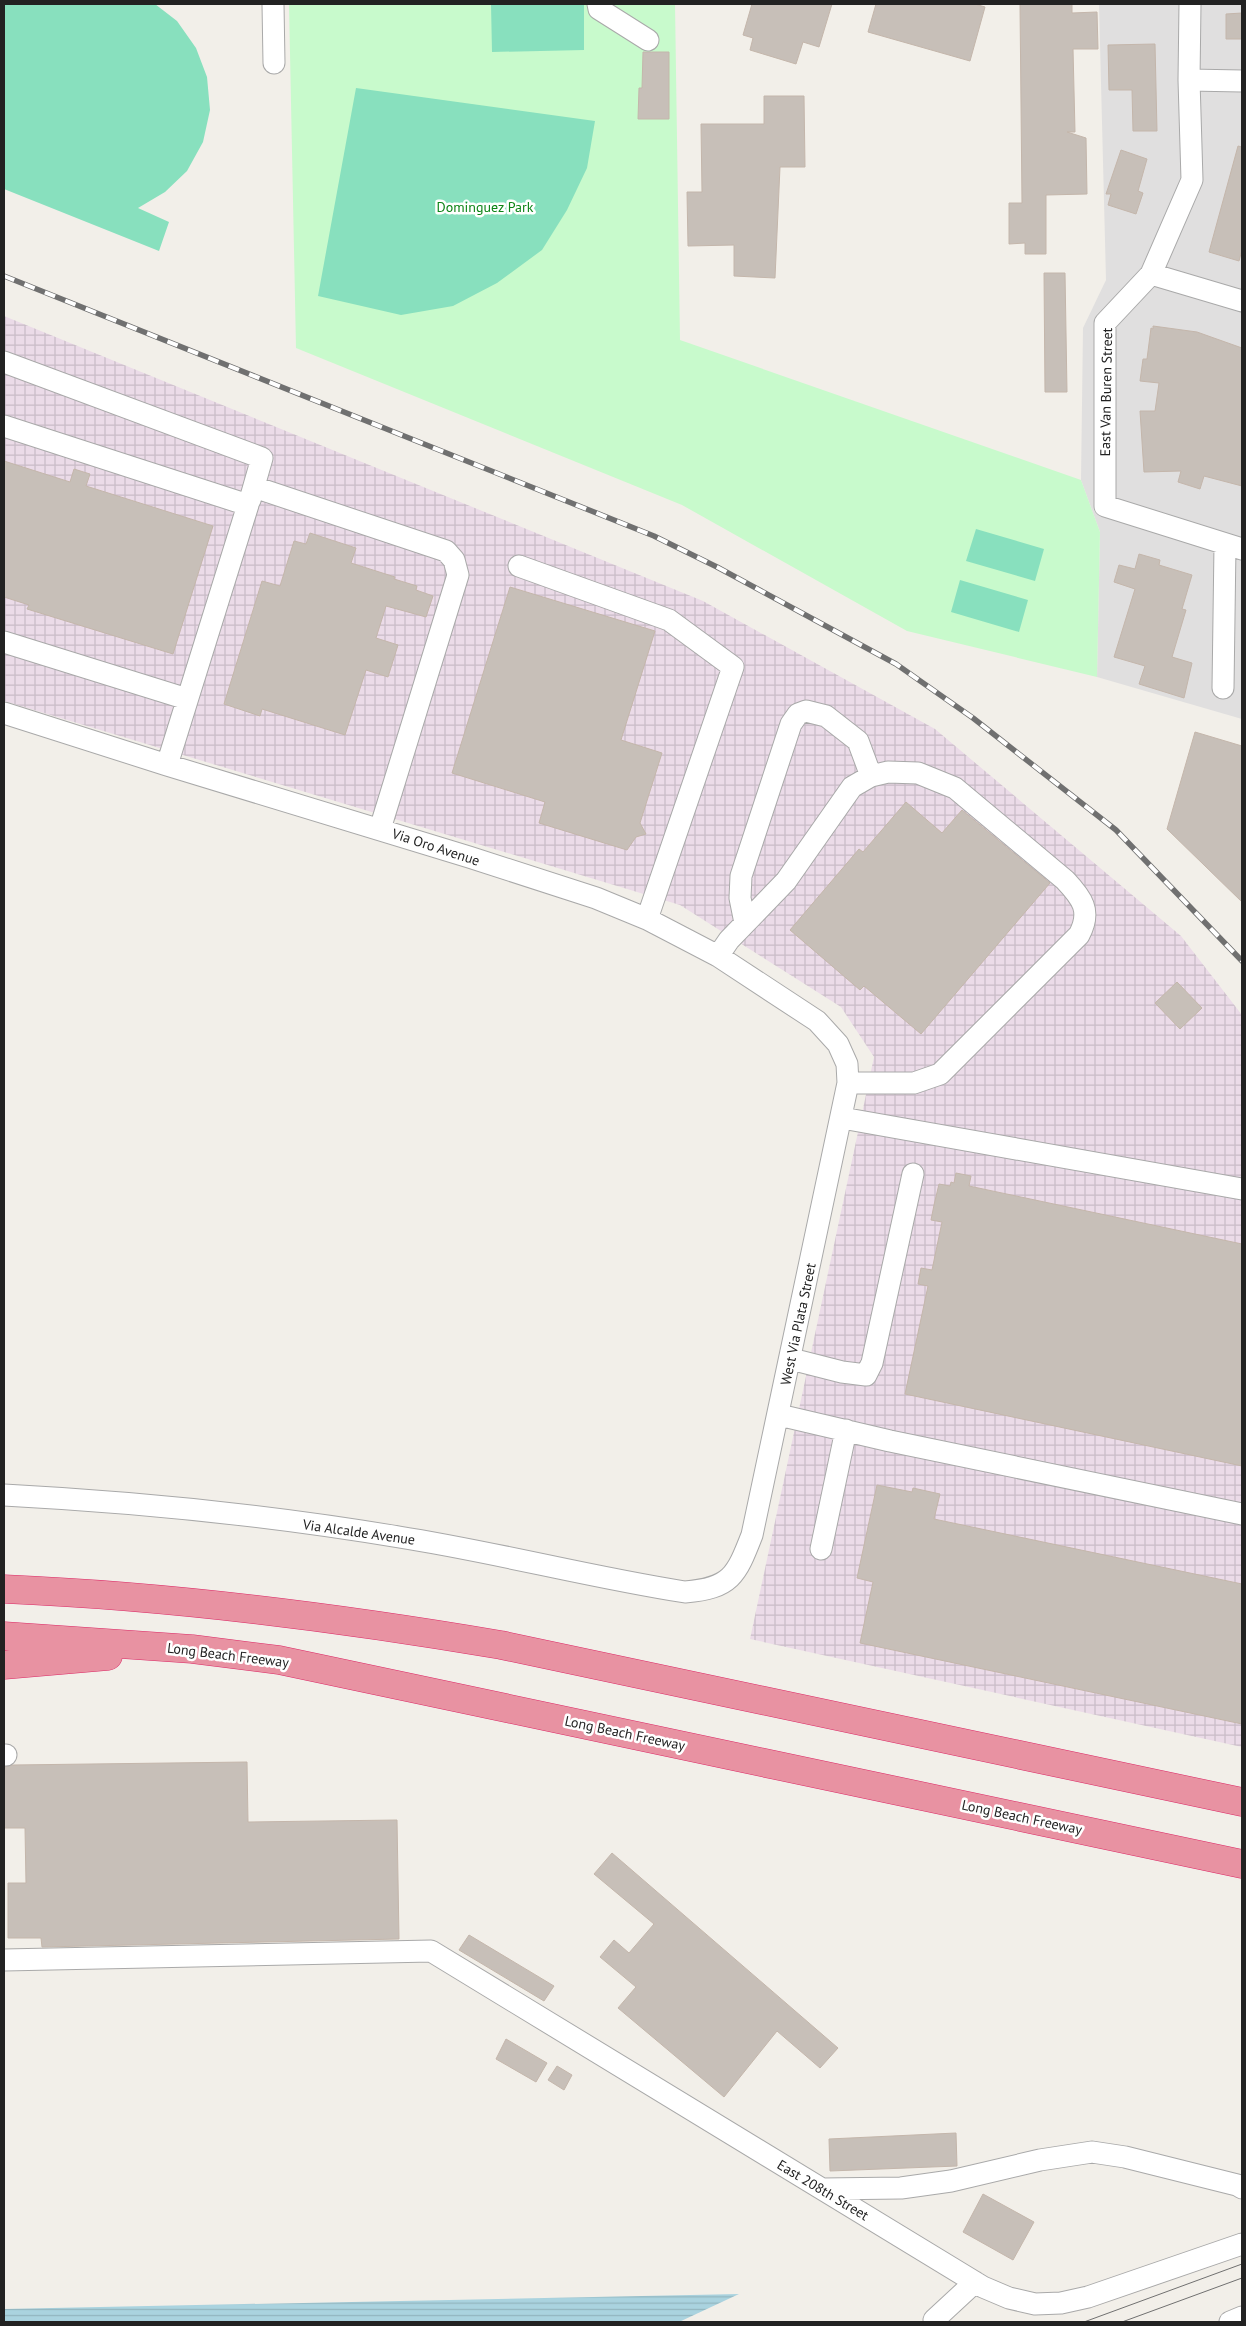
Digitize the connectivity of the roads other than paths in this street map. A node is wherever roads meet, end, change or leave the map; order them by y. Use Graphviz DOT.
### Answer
graph roads {
  1 [pos="273,4"];
  2 [pos="598,4"];
  3 [pos="1190,4"];
  4 [pos="648,40"];
  5 [pos="274,63"];
  6 [pos="1189,80"];
  7 [pos="1242,82"];
  8 [pos="1151,274"];
  9 [pos="1242,301"];
  10 [pos="4,362"];
  11 [pos="4,426"];
  12 [pos="251,496"];
  13 [pos="1233,547"];
  14 [pos="519,566"];
  15 [pos="4,642"];
  16 [pos="1223,688"];
  17 [pos="187,699"];
  18 [pos="4,712"];
  19 [pos="167,765"];
  20 [pos="871,776"];
  21 [pos="380,829"];
  22 [pos="648,919"];
  23 [pos="745,923"];
  24 [pos="718,956"];
  25 [pos="838,1044"];
  26 [pos="848,1083"];
  27 [pos="842,1118"];
  28 [pos="913,1174"];
  29 [pos="1242,1189"];
  30 [pos="791,1359"];
  31 [pos="779,1415"];
  32 [pos="846,1430"];
  33 [pos="4,1495"];
  34 [pos="1242,1514"];
  35 [pos="821,1549"];
  36 [pos="4,1589"];
  37 [pos="711,1590"];
  38 [pos="4,1636"];
  39 [pos="192,1649"];
  40 [pos="4,1665"];
  41 [pos="1242,1802"];
  42 [pos="1242,1864"];
  43 [pos="4,1960"];
  44 [pos="1242,2188"];
  45 [pos="822,2189"];
  46 [pos="1242,2244"];
  47 [pos="975,2282"];
  48 [pos="1242,2317"];
  49 [pos="935,2322"];
  50 [pos="1230,2322"];
  1 -- 5 [label="street"];
  2 -- 4 [label="street"];
  3 -- 6 [label="street, East Van Buren Street"];
  6 -- 7 [label="street"];
  6 -- 8 [label="street, East Van Buren Street"];
  8 -- 9 [label="street"];
  8 -- 13 [label="street, East Van Buren Street"];
  10 -- 12 [label="street"];
  11 -- 12 [label="street"];
  12 -- 17 [label="street"];
  12 -- 21 [label="street"];
  13 -- 16 [label="street"];
  14 -- 22 [label="street"];
  15 -- 17 [label="street"];
  17 -- 19 [label="street"];
  18 -- 19 [label="street, Via Oro Avenue"];
  19 -- 21 [label="street, Via Oro Avenue"];
  20 -- 23 [label="street"];
  20 -- 23 [label="street"];
  20 -- 26 [label="street"];
  21 -- 22 [label="street, Via Oro Avenue"];
  22 -- 24 [label="street, Via Oro Avenue"];
  23 -- 24 [label="street"];
  24 -- 25 [label="street, Via Oro Avenue"];
  25 -- 26 [label="street, West Via Plata Street"];
  26 -- 27 [label="street, West Via Plata Street"];
  27 -- 29 [label="street"];
  27 -- 30 [label="street, West Via Plata Street"];
  28 -- 30 [label="street"];
  30 -- 31 [label="street, West Via Plata Street"];
  31 -- 32 [label="street"];
  31 -- 37 [label="street, West Via Plata Street"];
  32 -- 34 [label="street"];
  32 -- 35 [label="street"];
  33 -- 37 [label="street, Via Alcalde Avenue"];
  36 -- 41 [label="highway"];
  38 -- 39 [label="highway, Long Beach Freeway"];
  39 -- 40 [label="highway"];
  39 -- 42 [label="highway, Long Beach Freeway"];
  43 -- 45 [label="street, East 208th Street"];
  44 -- 45 [label="street"];
  45 -- 47 [label="street, East 208th Street"];
  46 -- 47 [label="street, East 208th Street"];
  47 -- 49 [label="street"];
  48 -- 50 [label="street"];
}
